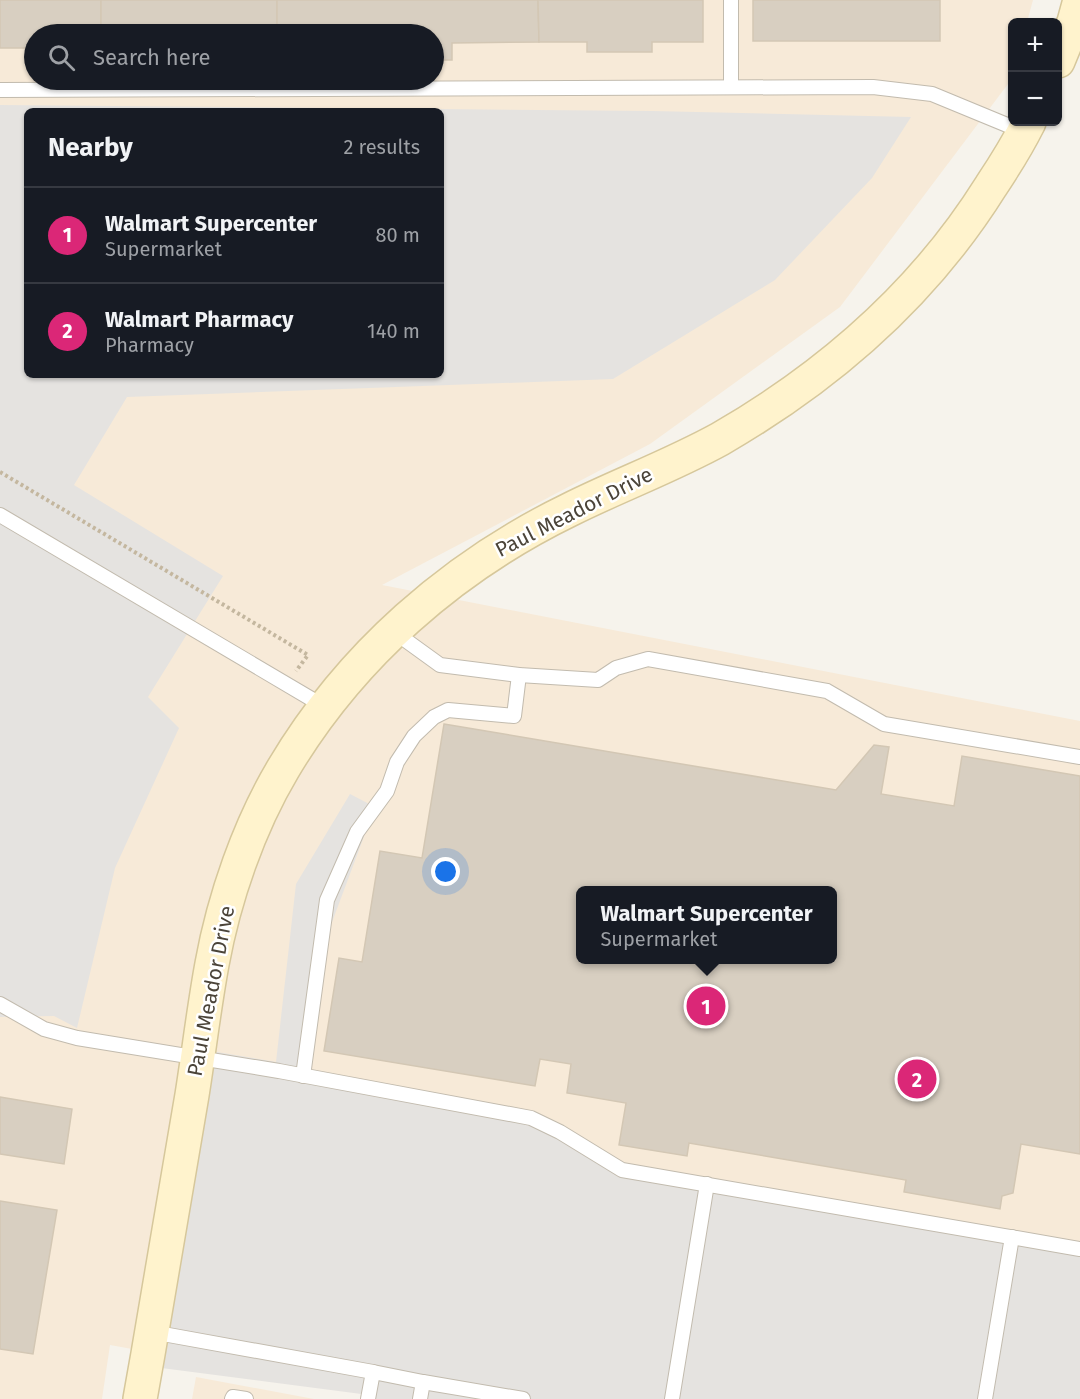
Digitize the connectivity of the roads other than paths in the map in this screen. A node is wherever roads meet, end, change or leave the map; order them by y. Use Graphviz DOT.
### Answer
graph roads {
  1 [pos="730,0"];
  2 [pos="1080,0"];
  3 [pos="1062,51"];
  4 [pos="731,87"];
  5 [pos="444,88"];
  6 [pos="0,90"];
  7 [pos="24,90"];
  8 [pos="1027,127"];
  9 [pos="0,515"];
  10 [pos="393,631"];
  11 [pos="519,675"];
  12 [pos="325,707"];
  13 [pos="1080,757"];
  14 [pos="0,1004"];
  15 [pos="198,1058"];
  16 [pos="303,1076"];
  17 [pos="707,1185"];
  18 [pos="1012,1237"];
  19 [pos="1080,1249"];
  20 [pos="152,1332"];
  21 [pos="373,1372"];
  22 [pos="423,1382"];
  23 [pos="140,1399"];
  24 [pos="232,1399"];
  25 [pos="246,1399"];
  26 [pos="368,1399"];
  27 [pos="420,1399"];
  28 [pos="523,1399"];
  29 [pos="672,1399"];
  30 [pos="985,1399"];
  1 -- 4 [label="lane"];
  2 -- 3 [label="street"];
  4 -- 5 [label="lane"];
  4 -- 8 [label="lane"];
  6 -- 7 [label="lane"];
  8 -- 10 [label="street, Paul Meador Drive"];
  9 -- 12 [label="lane"];
  10 -- 11 [label="lane"];
  10 -- 12 [label="street, Paul Meador Drive"];
  11 -- 13 [label="lane"];
  11 -- 16 [label="lane"];
  12 -- 15 [label="street, Paul Meador Drive"];
  14 -- 15 [label="lane"];
  15 -- 16 [label="lane"];
  15 -- 20 [label="street, Paul Meador Drive"];
  16 -- 17 [label="lane"];
  17 -- 18 [label="lane"];
  17 -- 29 [label="lane"];
  18 -- 19 [label="lane"];
  18 -- 30 [label="lane"];
  20 -- 21 [label="lane"];
  20 -- 23 [label="street, Paul Meador Drive"];
  21 -- 22 [label="lane"];
  21 -- 26 [label="lane"];
  22 -- 27 [label="lane"];
  22 -- 28 [label="lane"];
  24 -- 25 [label="lane"];
}
